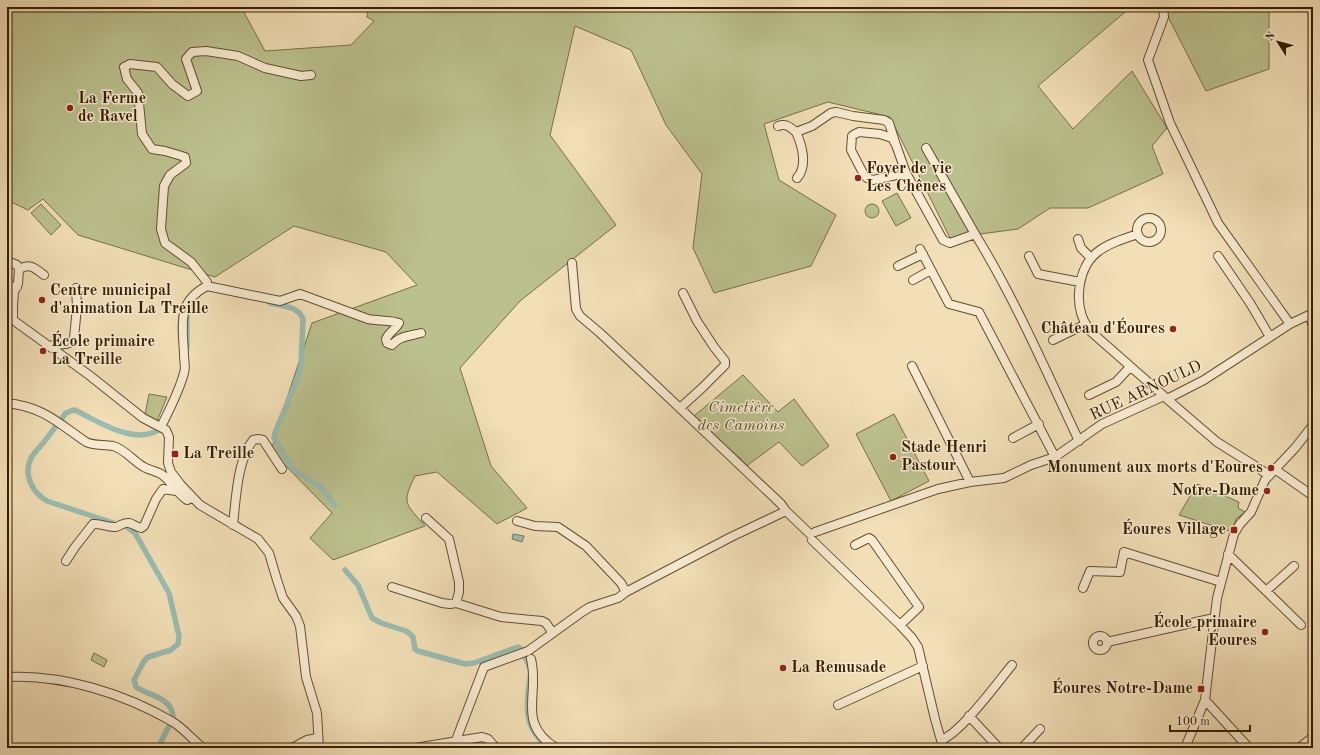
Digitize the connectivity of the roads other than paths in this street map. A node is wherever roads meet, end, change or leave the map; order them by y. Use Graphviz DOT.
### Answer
graph roads {
  1 [pos="1163,7"];
  2 [pos="311,76"];
  3 [pos="778,126"];
  4 [pos="796,132"];
  5 [pos="896,145"];
  6 [pos="926,148"];
  7 [pos="906,173"];
  8 [pos="797,178"];
  9 [pos="975,234"];
  10 [pos="1138,234"];
  11 [pos="1078,239"];
  12 [pos="1029,256"];
  13 [pos="1218,256"];
  14 [pos="1091,258"];
  15 [pos="7,261"];
  16 [pos="572,263"];
  17 [pos="898,266"];
  18 [pos="20,268"];
  19 [pos="931,270"];
  20 [pos="44,275"];
  21 [pos="913,280"];
  22 [pos="1080,282"];
  23 [pos="7,286"];
  24 [pos="208,286"];
  25 [pos="17,287"];
  26 [pos="76,288"];
  27 [pos="683,293"];
  28 [pos="1311,314"];
  29 [pos="10,320"];
  30 [pos="1086,324"];
  31 [pos="1290,324"];
  32 [pos="1313,326"];
  33 [pos="421,333"];
  34 [pos="1270,337"];
  35 [pos="1053,340"];
  36 [pos="51,347"];
  37 [pos="912,366"];
  38 [pos="1130,367"];
  39 [pos="1089,395"];
  40 [pos="1166,398"];
  41 [pos="7,403"];
  42 [pos="680,408"];
  43 [pos="1039,424"];
  44 [pos="1313,425"];
  45 [pos="162,427"];
  46 [pos="1013,438"];
  47 [pos="1079,441"];
  48 [pos="1055,457"];
  49 [pos="282,469"];
  50 [pos="1276,470"];
  51 [pos="1269,476"];
  52 [pos="970,482"];
  53 [pos="176,491"];
  54 [pos="1313,496"];
  55 [pos="192,498"];
  56 [pos="786,511"];
  57 [pos="426,518"];
  58 [pos="517,521"];
  59 [pos="233,525"];
  60 [pos="815,538"];
  61 [pos="855,545"];
  62 [pos="1228,554"];
  63 [pos="66,561"];
  64 [pos="1294,566"];
  65 [pos="1221,582"];
  66 [pos="392,587"];
  67 [pos="1083,588"];
  68 [pos="626,592"];
  69 [pos="1266,592"];
  70 [pos="456,603"];
  71 [pos="1214,618"];
  72 [pos="900,625"];
  73 [pos="1301,625"];
  74 [pos="552,632"];
  75 [pos="1107,642"];
  76 [pos="531,659"];
  77 [pos="1012,665"];
  78 [pos="923,666"];
  79 [pos="7,677"];
  80 [pos="1205,700"];
  81 [pos="838,705"];
  82 [pos="969,716"];
  83 [pos="1040,729"];
  84 [pos="1313,737"];
  85 [pos="318,738"];
  86 [pos="941,740"];
  87 [pos="454,744"];
  88 [pos="203,748"];
  89 [pos="292,748"];
  90 [pos="319,748"];
  91 [pos="415,748"];
  92 [pos="496,748"];
  93 [pos="556,748"];
  94 [pos="945,748"];
  95 [pos="999,748"];
  96 [pos="1022,748"];
  97 [pos="1185,748"];
  98 [pos="1249,748"];
  99 [pos="1299,748"];
  1 -- 31 [label="street"];
  2 -- 24 [label="street"];
  3 -- 4 [label="street"];
  4 -- 5 [label="street"];
  4 -- 8 [label="street"];
  5 -- 7 [label="street"];
  5 -- 7 [label="street"];
  6 -- 9 [label="street"];
  7 -- 9 [label="street"];
  9 -- 47 [label="street"];
  10 -- 14 [label="street"];
  11 -- 14 [label="street"];
  12 -- 22 [label="street"];
  13 -- 34 [label="street"];
  14 -- 22 [label="street"];
  15 -- 18 [label="street"];
  16 -- 42 [label="street"];
  17 -- 19 [label="street"];
  18 -- 20 [label="street"];
  18 -- 25 [label="street"];
  19 -- 21 [label="street"];
  19 -- 43 [label="street"];
  22 -- 30 [label="street"];
  23 -- 25 [label="street"];
  24 -- 33 [label="street"];
  24 -- 45 [label="street"];
  25 -- 29 [label="street"];
  26 -- 36 [label="street"];
  27 -- 42 [label="street"];
  28 -- 31 [label="street, RUE ARNOULD"];
  28 -- 32 [label="street"];
  29 -- 36 [label="street"];
  30 -- 35 [label="street"];
  30 -- 38 [label="street"];
  31 -- 34 [label="street, RUE ARNOULD"];
  34 -- 40 [label="street, RUE ARNOULD"];
  36 -- 45 [label="street"];
  37 -- 52 [label="street"];
  38 -- 39 [label="street"];
  38 -- 40 [label="street"];
  40 -- 47 [label="street, RUE ARNOULD"];
  40 -- 51 [label="street"];
  41 -- 53 [label="street"];
  42 -- 56 [label="street"];
  43 -- 46 [label="street"];
  43 -- 48 [label="street"];
  44 -- 50 [label="street"];
  45 -- 55 [label="street"];
  47 -- 48 [label="street, RUE ARNOULD"];
  48 -- 52 [label="street, RUE ARNOULD"];
  49 -- 59 [label="street"];
  50 -- 51 [label="street"];
  50 -- 54 [label="street"];
  51 -- 62 [label="street"];
  52 -- 60 [label="street, RUE ARNOULD"];
  53 -- 55 [label="street"];
  53 -- 63 [label="street"];
  55 -- 59 [label="street"];
  56 -- 60 [label="street"];
  56 -- 68 [label="street"];
  57 -- 70 [label="street"];
  58 -- 68 [label="street"];
  59 -- 85 [label="street"];
  60 -- 72 [label="street"];
  61 -- 72 [label="street"];
  62 -- 65 [label="street"];
  62 -- 69 [label="street"];
  64 -- 69 [label="street"];
  65 -- 67 [label="street"];
  65 -- 71 [label="street"];
  66 -- 70 [label="street"];
  68 -- 74 [label="street"];
  69 -- 73 [label="street"];
  70 -- 74 [label="street"];
  71 -- 75 [label="street"];
  71 -- 80 [label="street"];
  72 -- 78 [label="street"];
  74 -- 87 [label="street"];
  76 -- 93 [label="street"];
  77 -- 82 [label="street"];
  78 -- 81 [label="street"];
  78 -- 86 [label="street"];
  79 -- 88 [label="street"];
  80 -- 97 [label="street"];
  80 -- 98 [label="street"];
  82 -- 86 [label="street"];
  82 -- 95 [label="street"];
  83 -- 96 [label="street"];
  84 -- 99 [label="street"];
  85 -- 89 [label="street"];
  85 -- 90 [label="street"];
  86 -- 94 [label="street"];
  87 -- 91 [label="street"];
  87 -- 92 [label="street"];
}
